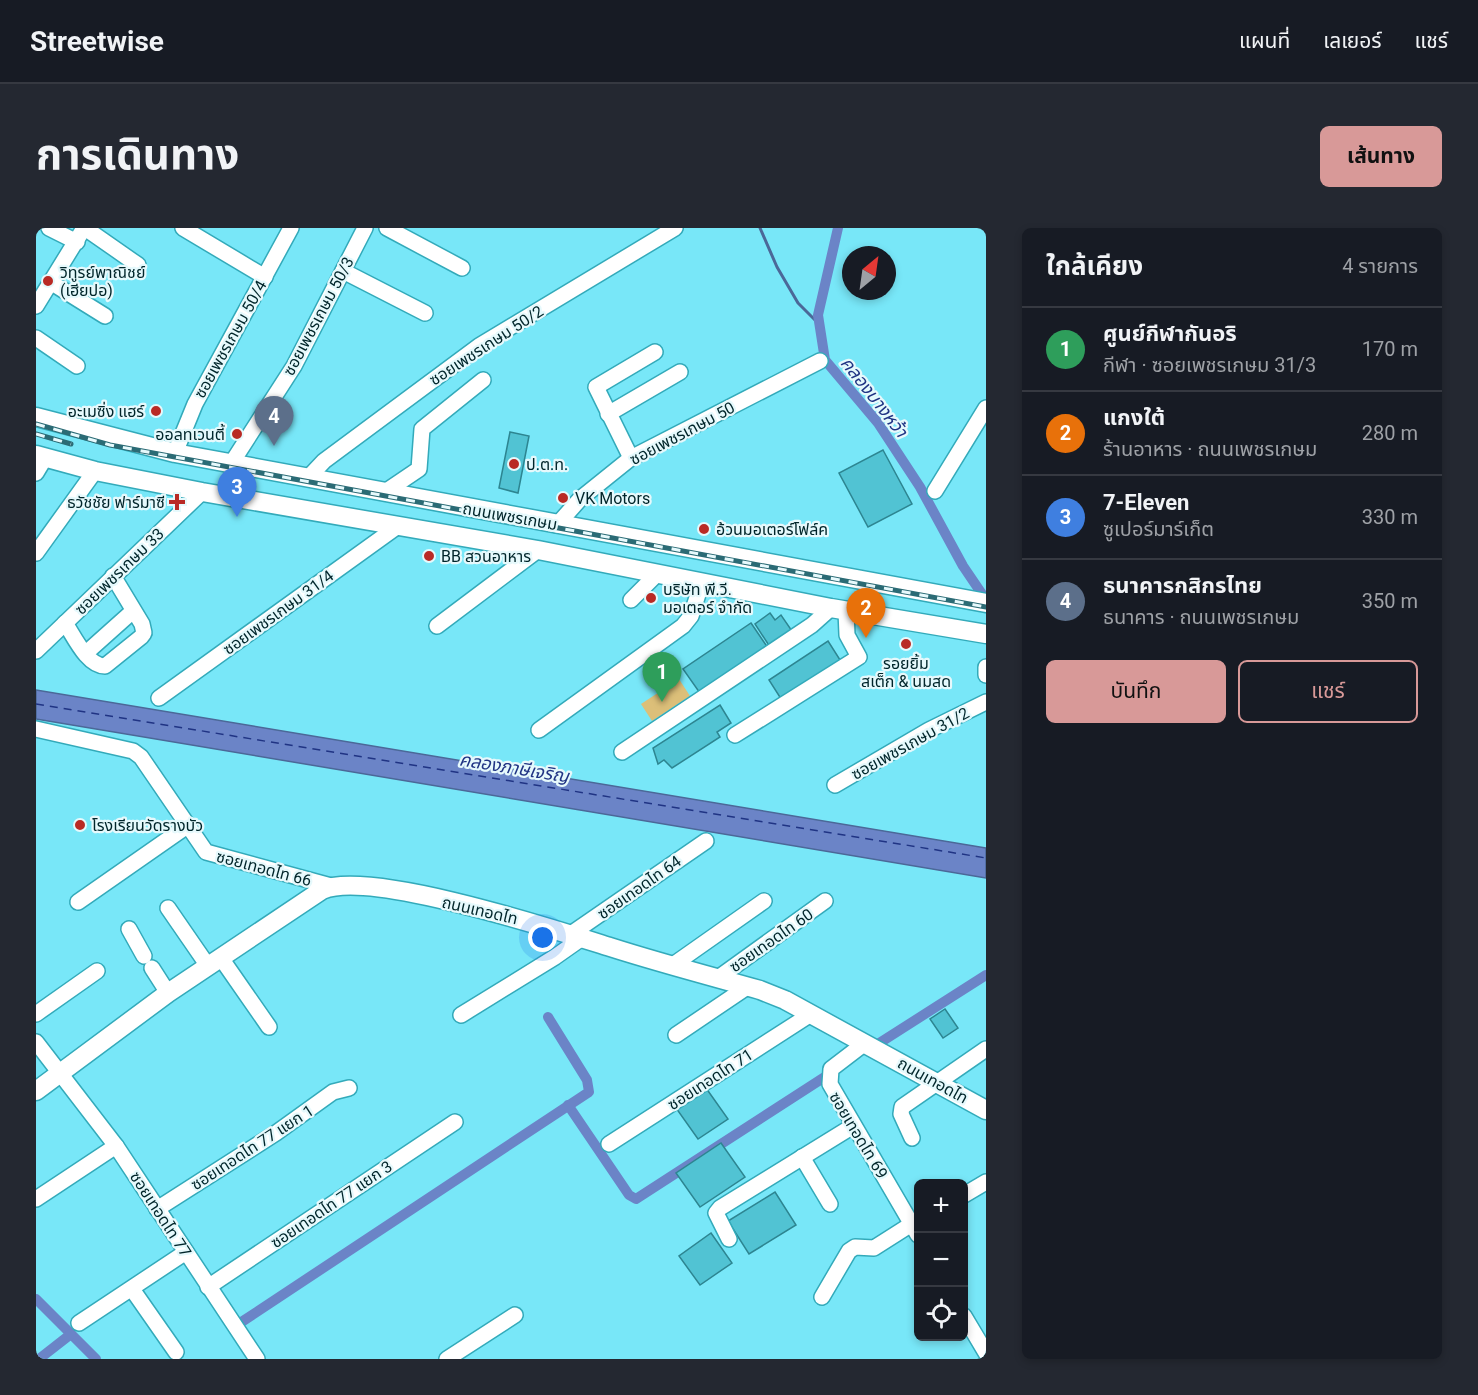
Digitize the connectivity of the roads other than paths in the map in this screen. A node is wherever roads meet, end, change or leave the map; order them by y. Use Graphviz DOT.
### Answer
graph roads {
  1 [pos="50,228"];
  2 [pos="183,228"];
  3 [pos="291,228"];
  4 [pos="365,228"];
  5 [pos="387,228"];
  6 [pos="675,228"];
  7 [pos="82,233"];
  8 [pos="138,265"];
  9 [pos="462,268"];
  10 [pos="343,271"];
  11 [pos="265,277"];
  12 [pos="42,294"];
  13 [pos="425,313"];
  14 [pos="105,316"];
  15 [pos="36,338"];
  16 [pos="655,352"];
  17 [pos="820,361"];
  18 [pos="78,366"];
  19 [pos="680,372"];
  20 [pos="483,380"];
  21 [pos="986,408"];
  22 [pos="608,414"];
  23 [pos="36,417"];
  24 [pos="175,453"];
  25 [pos="631,458"];
  26 [pos="39,462"];
  27 [pos="231,464"];
  28 [pos="95,471"];
  29 [pos="308,478"];
  30 [pos="935,491"];
  31 [pos="202,492"];
  32 [pos="385,492"];
  33 [pos="557,525"];
  34 [pos="398,526"];
  35 [pos="595,532"];
  36 [pos="637,540"];
  37 [pos="538,550"];
  38 [pos="36,554"];
  39 [pos="591,561"];
  40 [pos="628,568"];
  41 [pos="657,574"];
  42 [pos="113,576"];
  43 [pos="702,582"];
  44 [pos="631,600"];
  45 [pos="986,603"];
  46 [pos="838,609"];
  47 [pos="133,611"];
  48 [pos="65,623"];
  49 [pos="437,626"];
  50 [pos="986,634"];
  51 [pos="36,651"];
  52 [pos="86,653"];
  53 [pos="986,667"];
  54 [pos="986,675"];
  55 [pos="159,698"];
  56 [pos="986,702"];
  57 [pos="36,729"];
  58 [pos="539,730"];
  59 [pos="735,735"];
  60 [pos="622,752"];
  61 [pos="835,785"];
  62 [pos="187,826"];
  63 [pos="706,841"];
  64 [pos="331,886"];
  65 [pos="765,901"];
  66 [pos="825,901"];
  67 [pos="78,902"];
  68 [pos="168,908"];
  69 [pos="129,929"];
  70 [pos="577,936"];
  71 [pos="214,962"];
  72 [pos="673,965"];
  73 [pos="97,971"];
  74 [pos="717,978"];
  75 [pos="747,987"];
  76 [pos="168,993"];
  77 [pos="36,1014"];
  78 [pos="811,1014"];
  79 [pos="461,1015"];
  80 [pos="269,1027"];
  81 [pos="676,1035"];
  82 [pos="36,1042"];
  83 [pos="865,1043"];
  84 [pos="986,1050"];
  85 [pos="61,1072"];
  86 [pos="938,1082"];
  87 [pos="349,1088"];
  88 [pos="36,1091"];
  89 [pos="986,1110"];
  90 [pos="455,1122"];
  91 [pos="853,1126"];
  92 [pos="912,1138"];
  93 [pos="609,1144"];
  94 [pos="116,1146"];
  95 [pos="802,1157"];
  96 [pos="986,1182"];
  97 [pos="968,1192"];
  98 [pos="36,1199"];
  99 [pos="830,1204"];
  100 [pos="157,1209"];
  101 [pos="914,1223"];
  102 [pos="914,1227"];
  103 [pos="729,1239"];
  104 [pos="186,1252"];
  105 [pos="208,1287"];
  106 [pos="132,1289"];
  107 [pos="822,1297"];
  108 [pos="515,1315"];
  109 [pos="79,1323"];
  110 [pos="968,1324"];
  111 [pos="176,1352"];
  112 [pos="986,1353"];
  113 [pos="256,1359"];
  114 [pos="447,1359"];
  1 -- 7 [label="street"];
  2 -- 11 [label="street"];
  3 -- 11 [label="street, ซอยเพชรเกษม 50/4"];
  4 -- 10 [label="street, ซอยเพชรเกษม 50/3"];
  5 -- 9 [label="street"];
  6 -- 29 [label="street, ซอยเพชรเกษม 50/2"];
  7 -- 8 [label="street"];
  7 -- 12 [label="street"];
  10 -- 13 [label="street"];
  10 -- 27 [label="street, ซอยเพชรเกษม 50/3"];
  11 -- 24 [label="street, ซอยเพชรเกษม 50/4"];
  12 -- 14 [label="street"];
  15 -- 18 [label="street"];
  16 -- 22 [label="street"];
  17 -- 25 [label="street, ซอยเพชรเกษม 50"];
  19 -- 22 [label="street"];
  20 -- 32 [label="street"];
  21 -- 30 [label="street"];
  22 -- 25 [label="street"];
  23 -- 24 [label="main road, ถนนเพชรเกษม"];
  24 -- 27 [label="main road, ถนนเพชรเกษม"];
  25 -- 33 [label="street, ซอยเพชรเกษม 50"];
  26 -- 28 [label="main road, ถนนเพชรเกษม"];
  27 -- 29 [label="main road, ถนนเพชรเกษม"];
  28 -- 31 [label="main road, ถนนเพชรเกษม"];
  28 -- 38 [label="street"];
  29 -- 32 [label="main road, ถนนเพชรเกษม"];
  31 -- 34 [label="main road, ถนนเพชรเกษม"];
  31 -- 42 [label="street, ซอยเพชรเกษม 33"];
  32 -- 33 [label="main road, ถนนเพชรเกษม"];
  33 -- 35 [label="main road, ถนนเพชรเกษม"];
  34 -- 37 [label="main road, ถนนเพชรเกษม"];
  34 -- 55 [label="street, ซอยเพชรเกษม 31/4"];
  35 -- 36 [label="main road, ถนนเพชรเกษม"];
  35 -- 39 [label="main road"];
  36 -- 40 [label="main road"];
  36 -- 45 [label="main road, ถนนเพชรเกษม"];
  37 -- 39 [label="main road, ถนนเพชรเกษม"];
  37 -- 49 [label="street"];
  39 -- 40 [label="main road, ถนนเพชรเกษม"];
  40 -- 41 [label="main road, ถนนเพชรเกษม"];
  41 -- 43 [label="main road, ถนนเพชรเกษม"];
  41 -- 44 [label="street"];
  42 -- 47 [label="street"];
  42 -- 48 [label="street, ซอยเพชรเกษม 33"];
  43 -- 46 [label="main road, ถนนเพชรเกษม"];
  43 -- 58 [label="street"];
  46 -- 50 [label="main road, ถนนเพชรเกษม"];
  46 -- 59 [label="street"];
  46 -- 60 [label="street"];
  47 -- 52 [label="street"];
  47 -- 52 [label="street"];
  48 -- 51 [label="street, ซอยเพชรเกษม 33"];
  48 -- 52 [label="street"];
  53 -- 54 [label="street"];
  56 -- 61 [label="street, ซอยเพชรเกษม 31/2"];
  57 -- 62 [label="street, ซอยเทอดไท 66"];
  62 -- 64 [label="street, ซอยเทอดไท 66"];
  62 -- 67 [label="street"];
  63 -- 70 [label="street, ซอยเทอดไท 64"];
  64 -- 70 [label="main road, ถนนเทอดไท"];
  64 -- 71 [label="main road"];
  65 -- 72 [label="street"];
  66 -- 74 [label="street, ซอยเทอดไท 60"];
  68 -- 71 [label="street"];
  69 -- 76 [label="street"];
  70 -- 72 [label="main road, ถนนเทอดไท"];
  70 -- 79 [label="street, ซอยเทอดไท 64"];
  71 -- 76 [label="main road"];
  71 -- 80 [label="street"];
  72 -- 74 [label="main road, ถนนเทอดไท"];
  73 -- 77 [label="street"];
  74 -- 75 [label="main road, ถนนเทอดไท"];
  75 -- 78 [label="main road, ถนนเทอดไท"];
  75 -- 81 [label="street"];
  76 -- 85 [label="main road"];
  78 -- 83 [label="main road, ถนนเทอดไท"];
  78 -- 93 [label="street, ซอยเทอดไท 71"];
  82 -- 85 [label="street, ซอยเทอดไท 77"];
  83 -- 86 [label="main road, ถนนเทอดไท"];
  83 -- 91 [label="street, ซอยเทอดไท 69"];
  84 -- 86 [label="street"];
  85 -- 88 [label="main road"];
  85 -- 94 [label="street, ซอยเทอดไท 77"];
  86 -- 89 [label="main road, ถนนเทอดไท"];
  86 -- 92 [label="street"];
  87 -- 100 [label="street, ซอยเทอดไท 77 แยก 1"];
  90 -- 105 [label="street, ซอยเทอดไท 77 แยก 3"];
  91 -- 95 [label="street"];
  91 -- 101 [label="street, ซอยเทอดไท 69"];
  94 -- 98 [label="street"];
  94 -- 100 [label="street, ซอยเทอดไท 77"];
  95 -- 99 [label="street"];
  95 -- 103 [label="street"];
  96 -- 97 [label="street"];
  100 -- 104 [label="street, ซอยเทอดไท 77"];
  102 -- 107 [label="street"];
  104 -- 105 [label="street, ซอยเทอดไท 77"];
  104 -- 106 [label="street"];
  105 -- 113 [label="street, ซอยเทอดไท 77"];
  106 -- 109 [label="street"];
  106 -- 111 [label="street"];
  108 -- 114 [label="street"];
  110 -- 112 [label="street"];
}
